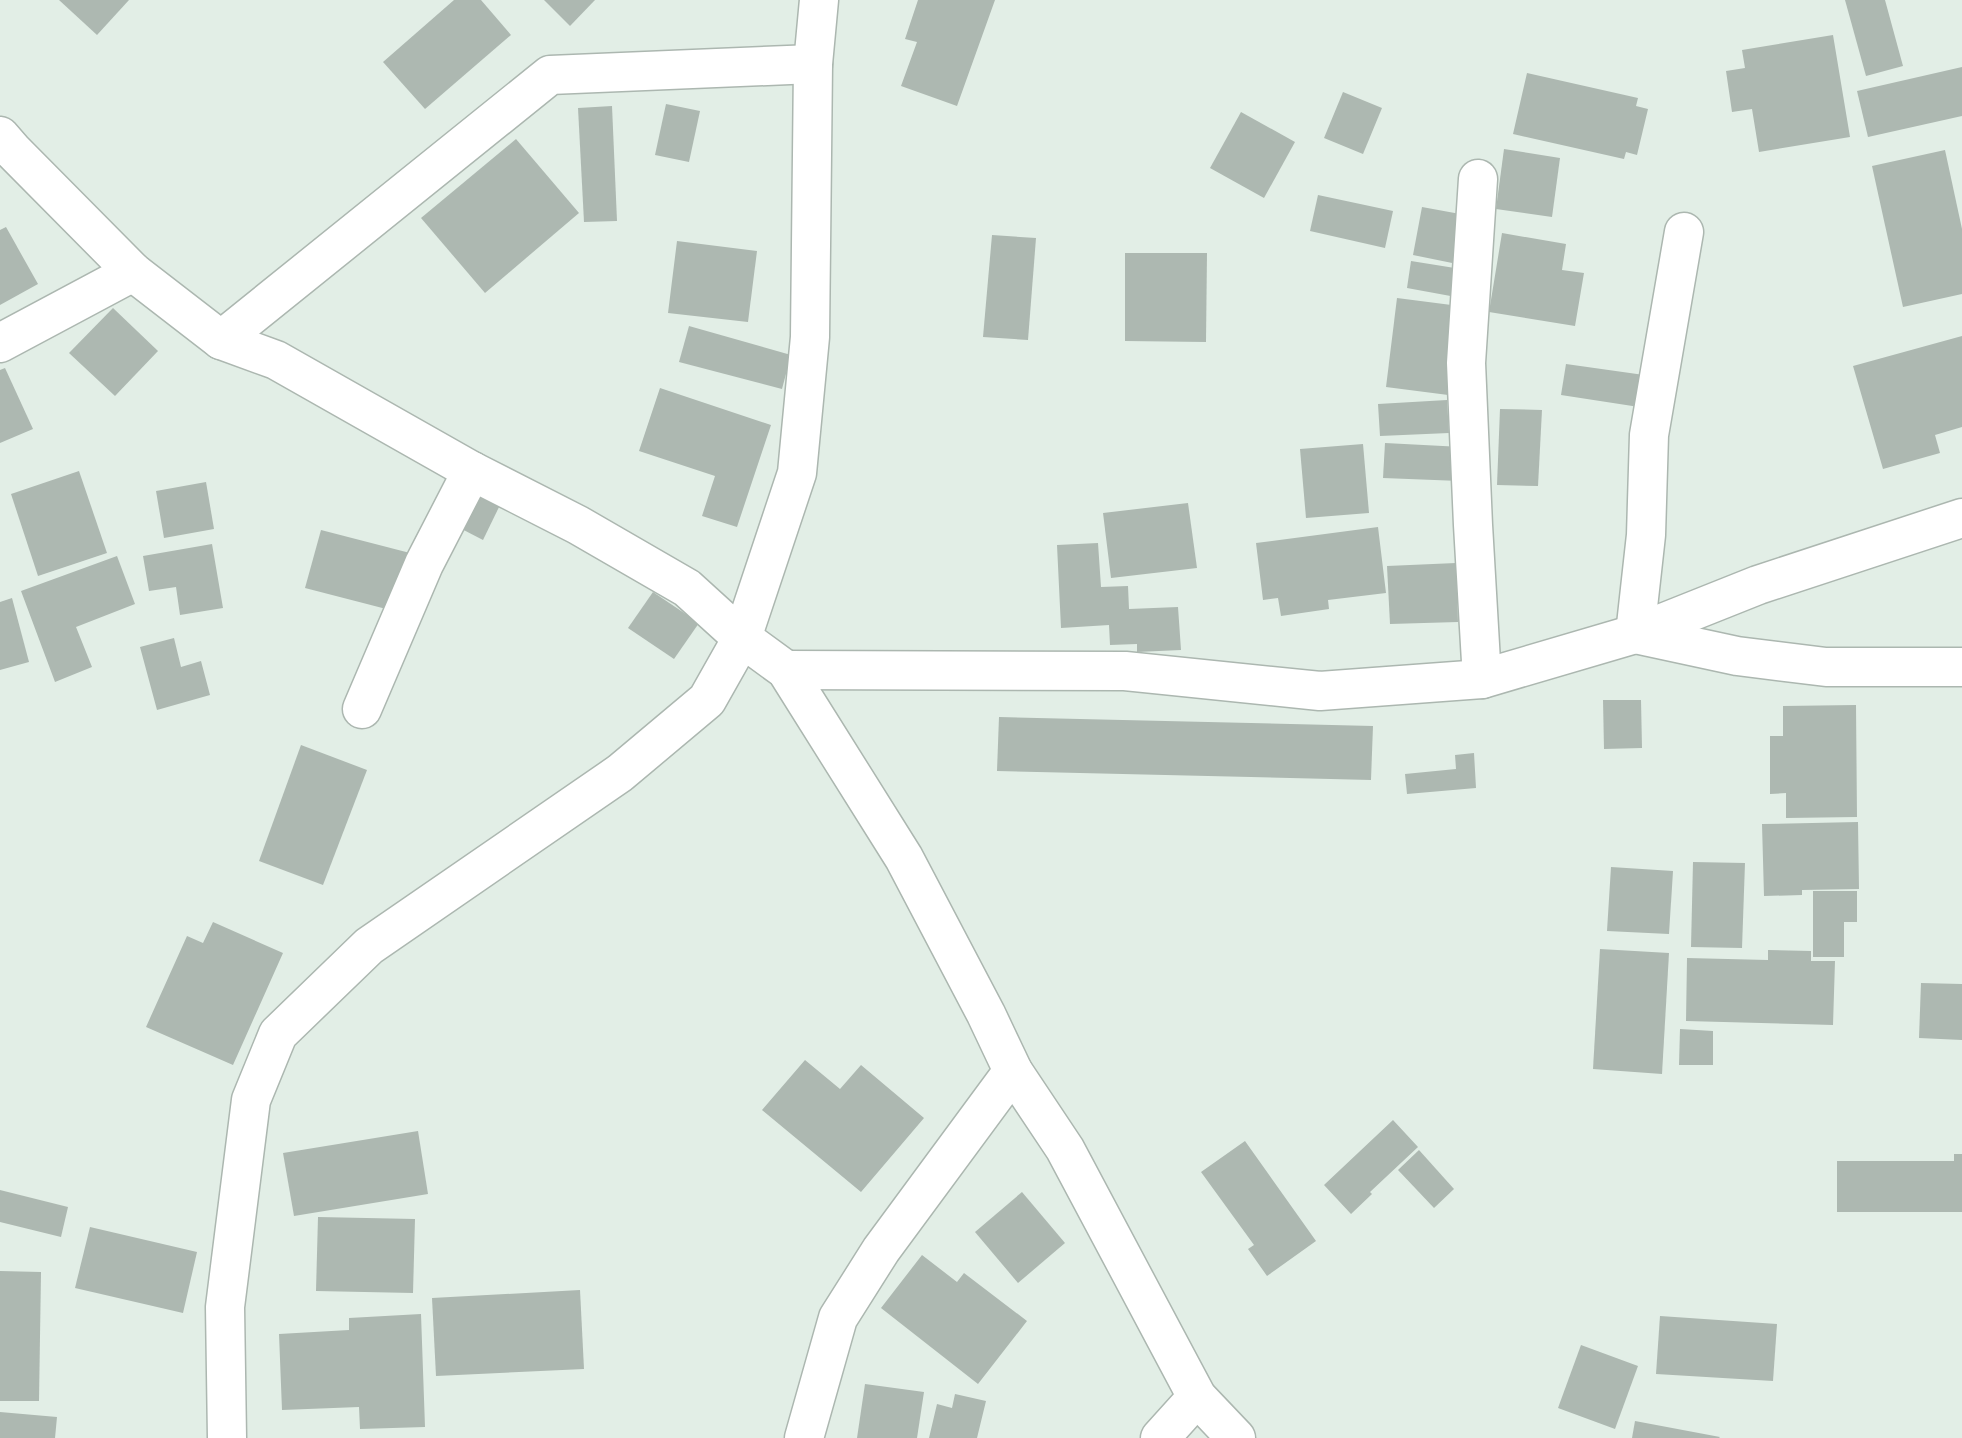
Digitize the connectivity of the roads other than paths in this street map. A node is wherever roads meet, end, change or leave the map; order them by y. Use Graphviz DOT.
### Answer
graph roads {
  1 [pos="819,0"];
  2 [pos="813,64"];
  3 [pos="0,136"];
  4 [pos="1478,179"];
  5 [pos="1684,232"];
  6 [pos="133,272"];
  7 [pos="221,340"];
  8 [pos="0,343"];
  9 [pos="472,471"];
  10 [pos="1962,519"];
  11 [pos="1635,635"];
  12 [pos="742,638"];
  13 [pos="1962,667"];
  14 [pos="786,670"];
  15 [pos="1482,679"];
  16 [pos="362,709"];
  17 [pos="1013,1071"];
  18 [pos="1197,1397"];
  19 [pos="227,1438"];
  20 [pos="804,1438"];
  21 [pos="1160,1438"];
  22 [pos="1236,1438"];
  1 -- 2 [label="street"];
  2 -- 7 [label="street"];
  2 -- 12 [label="street"];
  3 -- 6 [label="street"];
  4 -- 15 [label="street"];
  5 -- 11 [label="street"];
  6 -- 7 [label="street"];
  6 -- 8 [label="street"];
  7 -- 9 [label="street"];
  9 -- 12 [label="street"];
  9 -- 16 [label="street"];
  10 -- 11 [label="street"];
  11 -- 13 [label="street"];
  11 -- 15 [label="street"];
  12 -- 14 [label="street"];
  12 -- 19 [label="street"];
  14 -- 15 [label="street"];
  14 -- 17 [label="street"];
  17 -- 18 [label="street"];
  17 -- 20 [label="street"];
  18 -- 21 [label="street"];
  18 -- 22 [label="street"];
}
